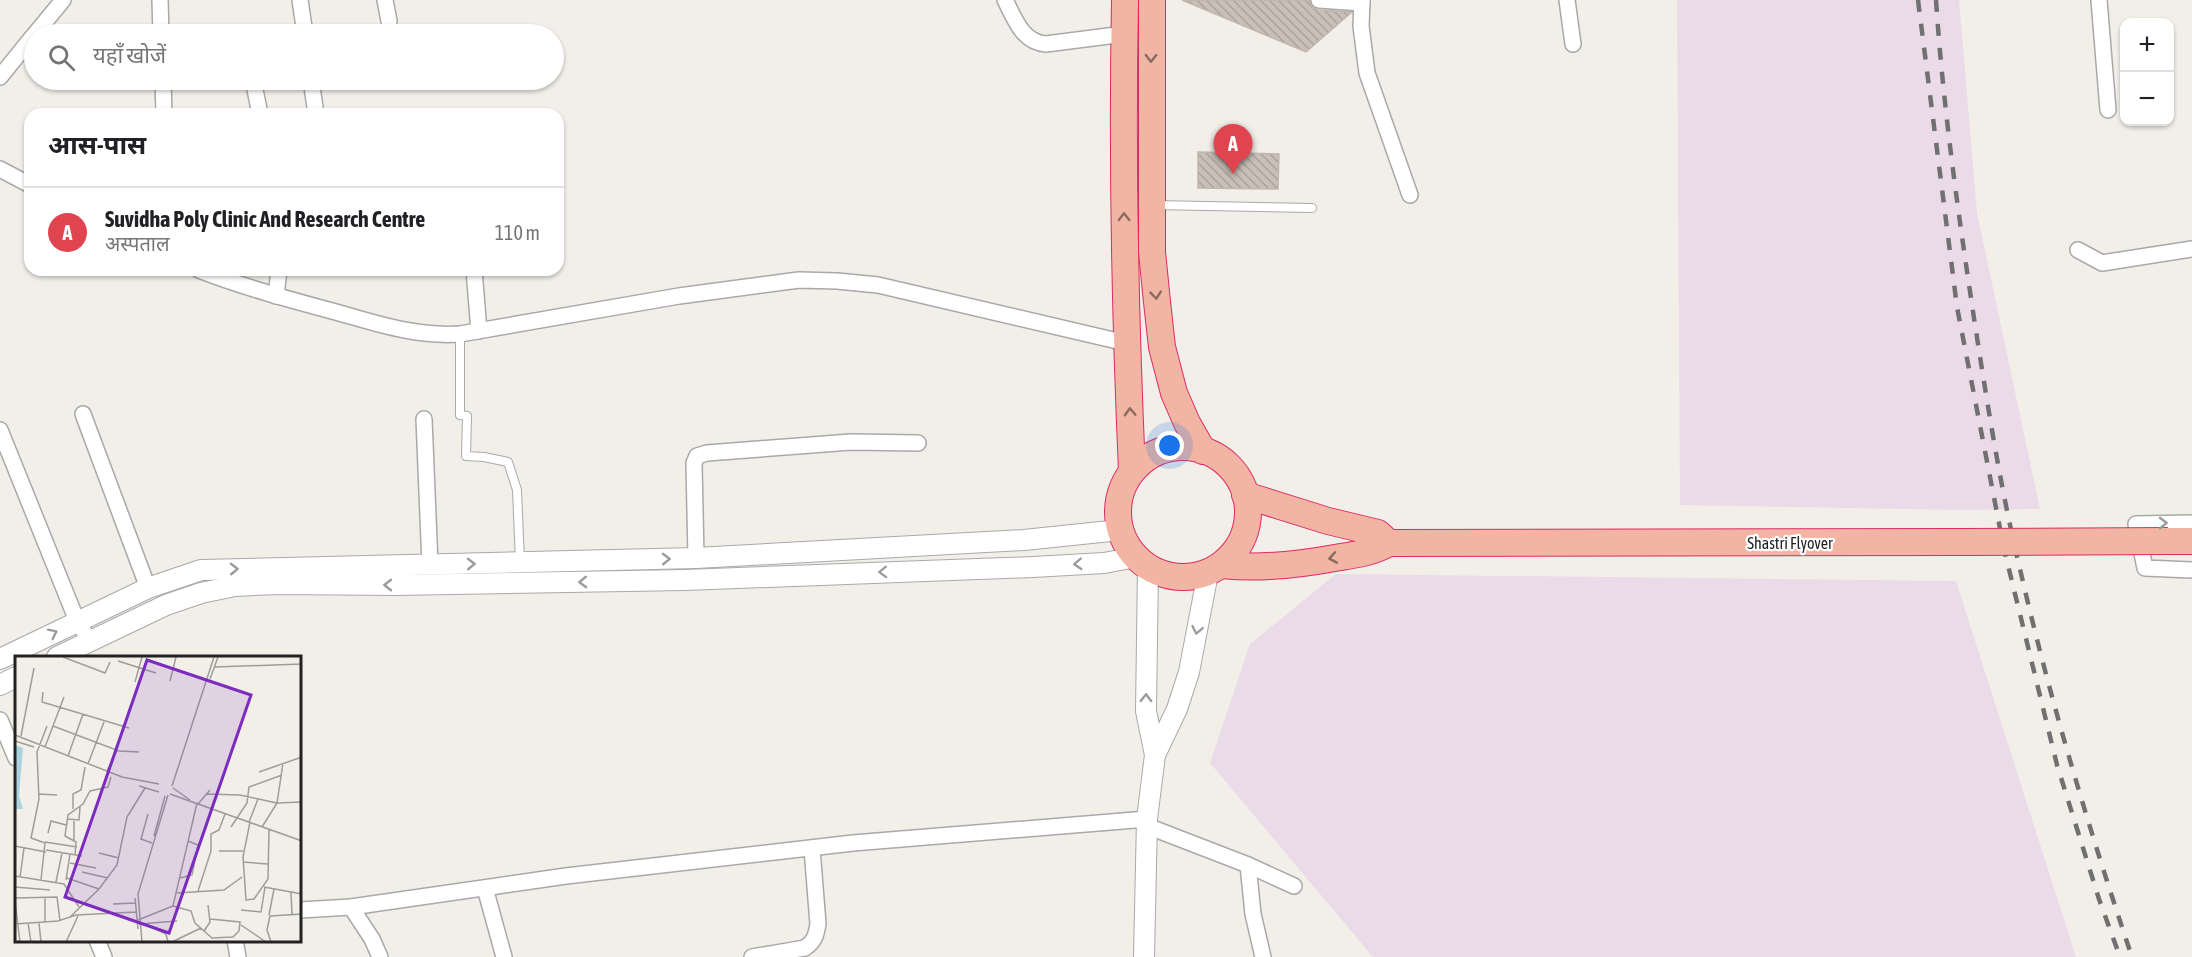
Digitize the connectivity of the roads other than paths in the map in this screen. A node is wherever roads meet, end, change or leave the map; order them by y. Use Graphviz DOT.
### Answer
graph roads {
  1 [pos="63,0"];
  2 [pos="160,0"];
  3 [pos="300,0"];
  4 [pos="385,0"];
  5 [pos="1005,0"];
  6 [pos="1125,0"];
  7 [pos="1152,0"];
  8 [pos="1318,0"];
  9 [pos="1567,0"];
  10 [pos="2099,0"];
  11 [pos="1362,2"];
  12 [pos="388,21"];
  13 [pos="44,24"];
  14 [pos="161,24"];
  15 [pos="304,24"];
  16 [pos="1124,34"];
  17 [pos="1573,44"];
  18 [pos="24,48"];
  19 [pos="0,77"];
  20 [pos="163,90"];
  21 [pos="255,90"];
  22 [pos="312,90"];
  23 [pos="164,108"];
  24 [pos="259,108"];
  25 [pos="315,108"];
  26 [pos="2108,110"];
  27 [pos="0,169"];
  28 [pos="24,182"];
  29 [pos="1410,195"];
  30 [pos="1153,205"];
  31 [pos="1312,208"];
  32 [pos="2192,249"];
  33 [pos="2078,250"];
  34 [pos="217,276"];
  35 [pos="278,276"];
  36 [pos="474,276"];
  37 [pos="276,296"];
  38 [pos="479,331"];
  39 [pos="460,334"];
  40 [pos="1126,343"];
  41 [pos="83,414"];
  42 [pos="424,419"];
  43 [pos="0,430"];
  44 [pos="918,443"];
  45 [pos="1203,451"];
  46 [pos="1132,471"];
  47 [pos="1245,495"];
  48 [pos="2192,523"];
  49 [pos="1120,530"];
  50 [pos="2180,541"];
  51 [pos="1389,543"];
  52 [pos="696,558"];
  53 [pos="520,562"];
  54 [pos="1142,562"];
  55 [pos="430,565"];
  56 [pos="1215,569"];
  57 [pos="2192,570"];
  58 [pos="148,588"];
  59 [pos="77,621"];
  60 [pos="90,641"];
  61 [pos="17,656"];
  62 [pos="59,656"];
  63 [pos="15,678"];
  64 [pos="0,685"];
  65 [pos="0,721"];
  66 [pos="0,730"];
  67 [pos="1155,755"];
  68 [pos="15,756"];
  69 [pos="1147,823"];
  70 [pos="812,849"];
  71 [pos="1248,865"];
  72 [pos="1294,886"];
  73 [pos="485,888"];
  74 [pos="351,907"];
  75 [pos="302,910"];
  76 [pos="98,942"];
  77 [pos="235,942"];
  78 [pos="104,957"];
  79 [pos="238,957"];
  80 [pos="380,957"];
  81 [pos="504,957"];
  82 [pos="752,957"];
  83 [pos="1144,957"];
  84 [pos="1263,957"];
  1 -- 13 [label="street"];
  2 -- 14 [label="street"];
  3 -- 15 [label="street"];
  4 -- 12 [label="street"];
  5 -- 16 [label="street"];
  6 -- 16 [label="highway"];
  7 -- 30 [label="highway, one-way"];
  8 -- 11 [label="street"];
  9 -- 17 [label="street"];
  10 -- 26 [label="street"];
  11 -- 29 [label="street"];
  40 -- 16 [label="highway, one-way"];
  18 -- 19 [label="street"];
  20 -- 23 [label="street"];
  21 -- 24 [label="street"];
  22 -- 25 [label="street"];
  27 -- 28 [label="street"];
  30 -- 31 [label="lane"];
  30 -- 45 [label="highway, one-way"];
  32 -- 33 [label="street"];
  34 -- 37 [label="street"];
  35 -- 37 [label="street"];
  36 -- 38 [label="street"];
  37 -- 39 [label="street"];
  38 -- 39 [label="street"];
  38 -- 40 [label="street"];
  39 -- 53 [label="lane"];
  46 -- 40 [label="highway, one-way"];
  41 -- 58 [label="street"];
  42 -- 55 [label="street"];
  43 -- 59 [label="street"];
  44 -- 52 [label="street"];
  45 -- 46 [label="highway"];
  45 -- 47 [label="highway"];
  46 -- 49 [label="highway"];
  47 -- 51 [label="highway"];
  47 -- 56 [label="highway"];
  57 -- 48 [label="street, one-way"];
  49 -- 52 [label="street"];
  49 -- 54 [label="highway"];
  50 -- 51 [label="highway, Shastri Flyover, bridge"];
  51 -- 56 [label="highway, one-way"];
  53 -- 52 [label="street, one-way"];
  55 -- 53 [label="street, one-way"];
  54 -- 56 [label="highway"];
  54 -- 60 [label="street, one-way"];
  67 -- 54 [label="street, one-way"];
  58 -- 55 [label="street, one-way"];
  56 -- 67 [label="street, one-way"];
  58 -- 59 [label="street"];
  59 -- 60 [label="street"];
  61 -- 59 [label="street, one-way"];
  60 -- 62 [label="street"];
  63 -- 64 [label="street"];
  65 -- 66 [label="street"];
  65 -- 68 [label="street"];
  67 -- 69 [label="street"];
  69 -- 70 [label="street"];
  69 -- 71 [label="street"];
  69 -- 83 [label="street"];
  70 -- 73 [label="street"];
  70 -- 82 [label="street"];
  71 -- 72 [label="street"];
  71 -- 84 [label="street"];
  73 -- 74 [label="street"];
  73 -- 81 [label="street"];
  74 -- 75 [label="street"];
  74 -- 80 [label="street"];
  76 -- 78 [label="street"];
  77 -- 79 [label="street"];
}
